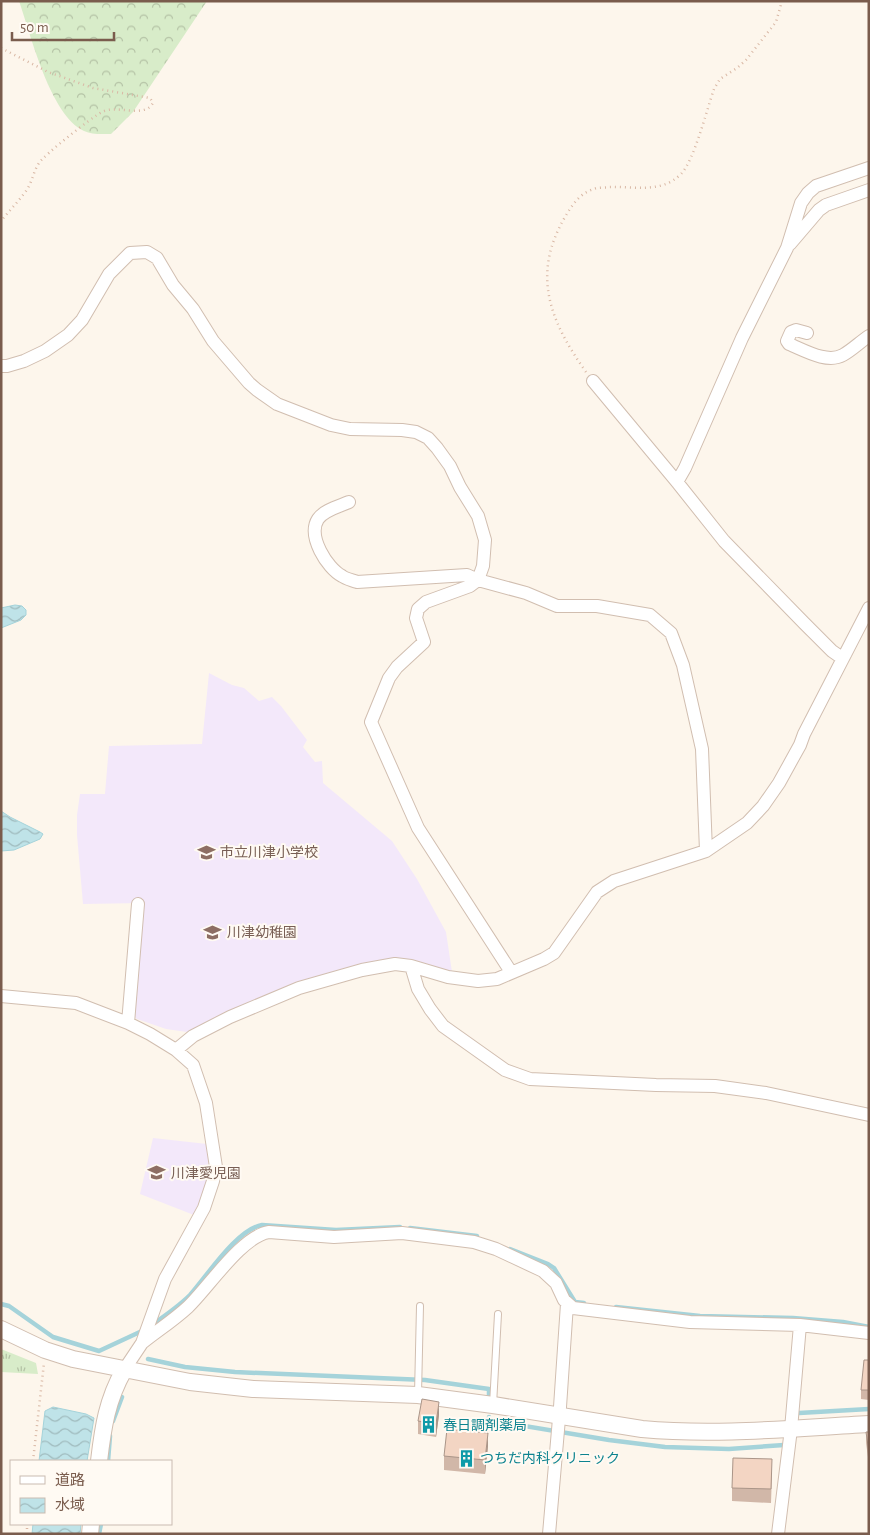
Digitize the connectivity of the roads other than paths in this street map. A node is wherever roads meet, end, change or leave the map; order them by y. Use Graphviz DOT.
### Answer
graph roads {
  1 [pos="869,168"];
  2 [pos="869,190"];
  3 [pos="787,248"];
  4 [pos="807,333"];
  5 [pos="869,336"];
  6 [pos="1,366"];
  7 [pos="593,381"];
  8 [pos="677,482"];
  9 [pos="349,502"];
  10 [pos="478,580"];
  11 [pos="869,608"];
  12 [pos="842,658"];
  13 [pos="706,851"];
  14 [pos="138,904"];
  15 [pos="411,966"];
  16 [pos="511,972"];
  17 [pos="1,996"];
  18 [pos="128,1023"];
  19 [pos="176,1050"];
  20 [pos="869,1115"];
  21 [pos="567,1304"];
  22 [pos="420,1306"];
  23 [pos="498,1314"];
  24 [pos="800,1325"];
  25 [pos="1,1329"];
  26 [pos="145,1333"];
  27 [pos="869,1333"];
  28 [pos="124,1370"];
  29 [pos="418,1385"];
  30 [pos="492,1405"];
  31 [pos="869,1424"];
  32 [pos="558,1426"];
  33 [pos="790,1429"];
  34 [pos="98,1460"];
  35 [pos="549,1534"];
  36 [pos="778,1534"];
  1 -- 3 [label="street"];
  2 -- 3 [label="street"];
  3 -- 8 [label="street"];
  4 -- 5 [label="street"];
  6 -- 10 [label="street"];
  7 -- 8 [label="street"];
  8 -- 12 [label="street"];
  9 -- 10 [label="street"];
  10 -- 13 [label="street"];
  10 -- 16 [label="street"];
  11 -- 12 [label="street"];
  12 -- 13 [label="street"];
  13 -- 16 [label="street"];
  14 -- 18 [label="street"];
  15 -- 16 [label="street"];
  15 -- 19 [label="street"];
  15 -- 20 [label="street"];
  17 -- 18 [label="street"];
  18 -- 19 [label="street"];
  19 -- 26 [label="street"];
  21 -- 24 [label="street"];
  21 -- 26 [label="street"];
  21 -- 32 [label="street"];
  22 -- 29 [label="lane"];
  23 -- 30 [label="lane"];
  24 -- 27 [label="street"];
  24 -- 33 [label="street"];
  25 -- 28 [label="street"];
  26 -- 28 [label="street"];
  28 -- 29 [label="street"];
  28 -- 34 [label="street"];
  29 -- 30 [label="street"];
  30 -- 32 [label="street"];
  31 -- 33 [label="street"];
  32 -- 33 [label="street"];
  32 -- 35 [label="street"];
  33 -- 36 [label="street"];
}
